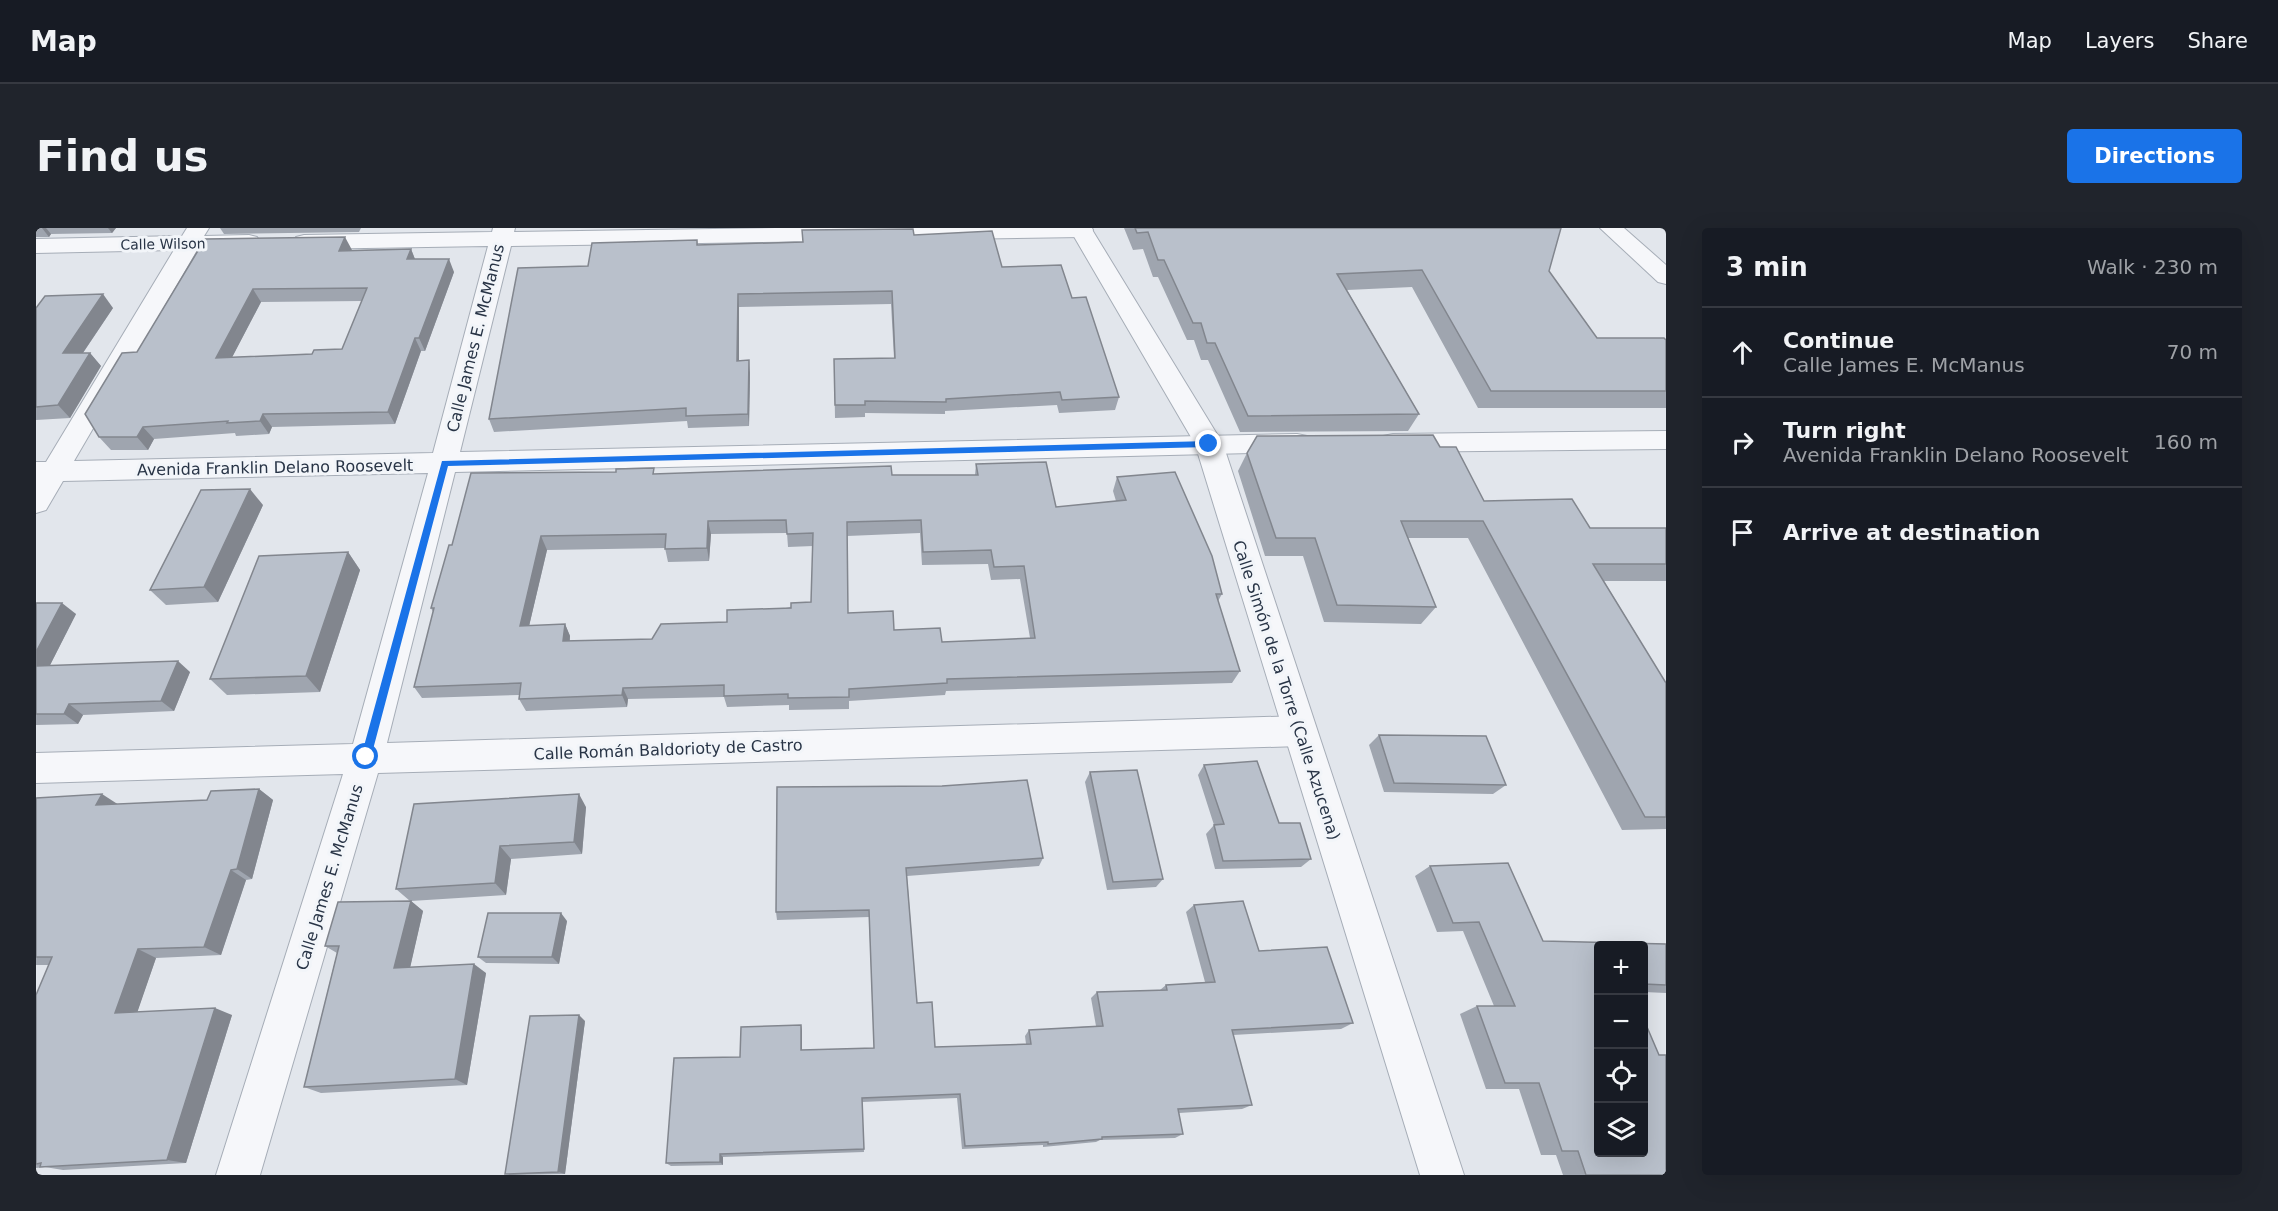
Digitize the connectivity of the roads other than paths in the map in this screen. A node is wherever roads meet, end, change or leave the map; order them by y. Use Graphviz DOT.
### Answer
graph roads {
  1 [pos="1611,228"];
  2 [pos="1081,229"];
  3 [pos="502,233"];
  4 [pos="194,236"];
  5 [pos="36,246"];
  6 [pos="1666,277"];
  7 [pos="1666,440"];
  8 [pos="1326,443"];
  9 [pos="1373,443"];
  10 [pos="1209,444"];
  11 [pos="444,463"];
  12 [pos="46,472"];
  13 [pos="36,503"];
  14 [pos="1299,731"];
  15 [pos="366,757"];
  16 [pos="36,768"];
  17 [pos="238,1175"];
  18 [pos="1442,1175"];
  1 -- 6 [label="street"];
  2 -- 3 [label="street, Calle Wilson"];
  2 -- 10 [label="street, Calle Simón de la Torre (Calle Azucena)"];
  3 -- 4 [label="street, Calle Wilson"];
  3 -- 11 [label="street, Calle James E. McManus"];
  4 -- 5 [label="street, Calle Wilson"];
  4 -- 12 [label="street"];
  7 -- 9 [label="street"];
  8 -- 10 [label="street, Avenida Franklin Delano Roosevelt"];
  10 -- 11 [label="street, Avenida Franklin Delano Roosevelt"];
  10 -- 14 [label="street, Calle Simón de la Torre (Calle Azucena)"];
  11 -- 12 [label="street, Avenida Franklin Delano Roosevelt"];
  11 -- 15 [label="street, Calle James E. McManus"];
  12 -- 13 [label="street"];
  14 -- 15 [label="street, Calle Román Baldorioty de Castro"];
  14 -- 18 [label="street, Calle Simón de la Torre (Calle Azucena)"];
  15 -- 16 [label="street, Calle Román Baldorioty de Castro"];
  15 -- 17 [label="street, Calle James E. McManus"];
}
